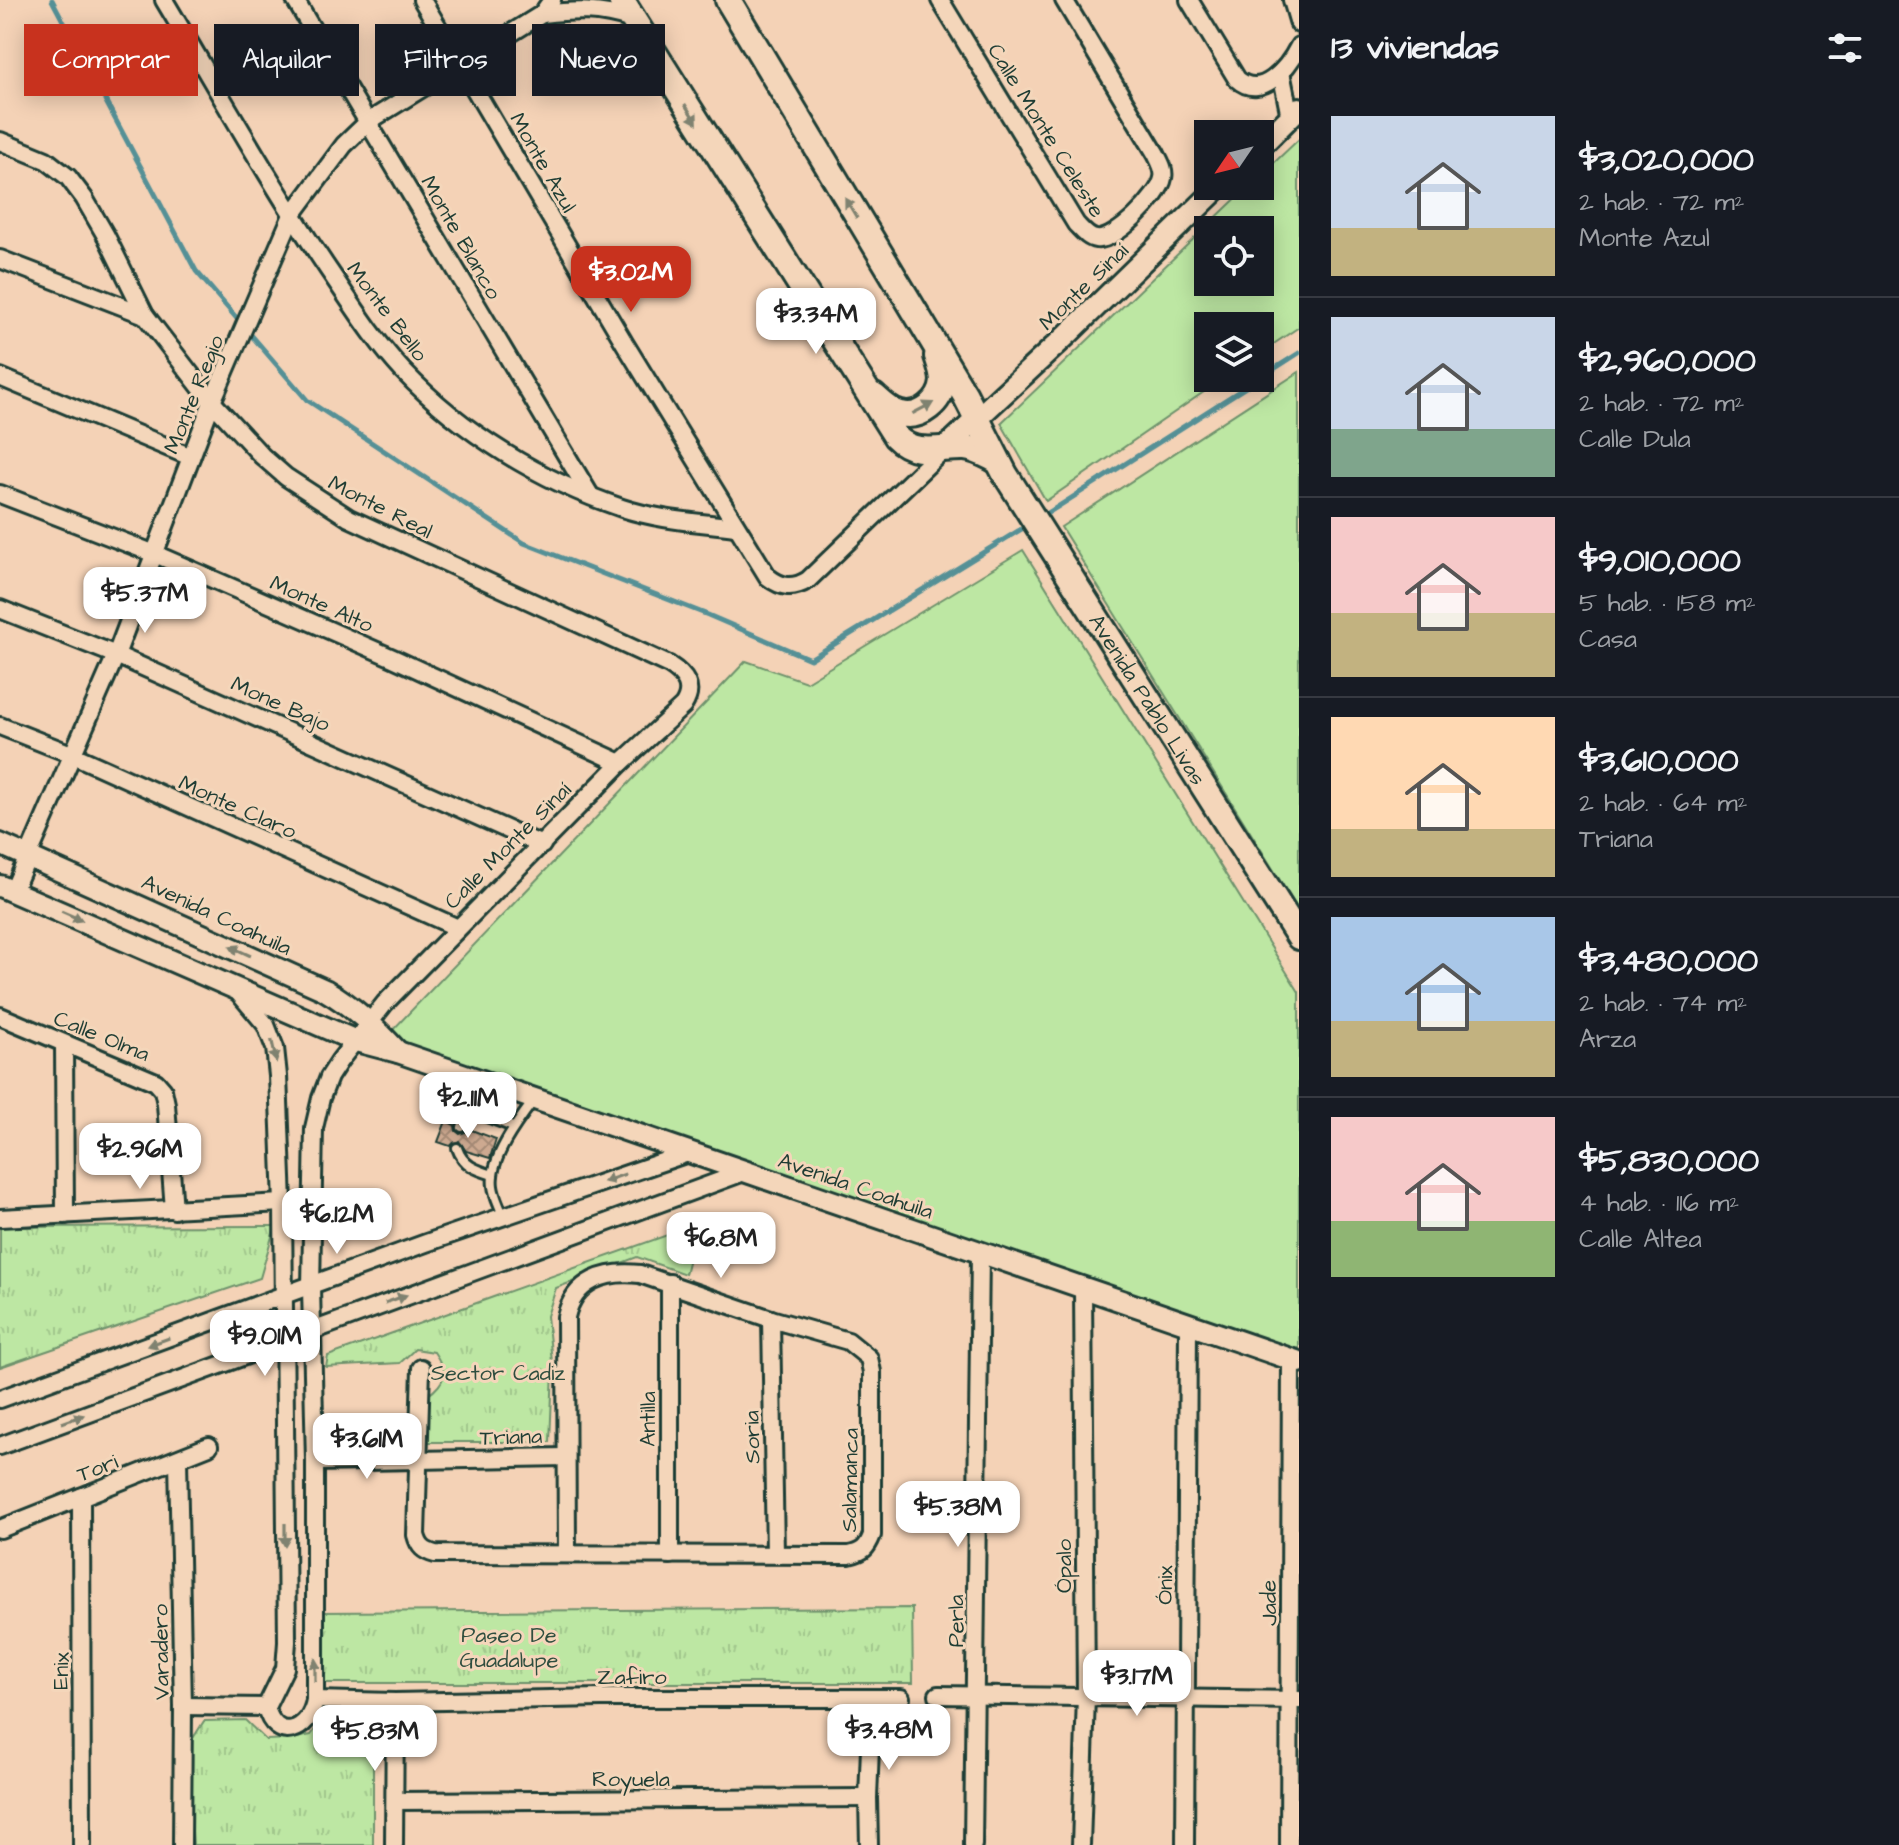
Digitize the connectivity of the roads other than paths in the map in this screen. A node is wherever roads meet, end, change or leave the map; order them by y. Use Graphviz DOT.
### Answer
graph roads {
  1 [pos="164,0"];
  2 [pos="295,0"];
  3 [pos="422,0"];
  4 [pos="552,0"];
  5 [pos="728,0"];
  6 [pos="940,0"];
  7 [pos="1064,0"];
  8 [pos="1189,0"];
  9 [pos="1292,0"];
  10 [pos="627,10"];
  11 [pos="542,14"];
  12 [pos="436,24"];
  13 [pos="1299,24"];
  14 [pos="516,30"];
  15 [pos="1299,46"];
  16 [pos="1281,72"];
  17 [pos="408,96"];
  18 [pos="480,96"];
  19 [pos="1295,113"];
  20 [pos="369,121"];
  21 [pos="1274,133"];
  22 [pos="0,141"];
  23 [pos="1205,200"];
  24 [pos="292,215"];
  25 [pos="0,259"];
  26 [pos="145,315"];
  27 [pos="933,343"];
  28 [pos="0,377"];
  29 [pos="861,383"];
  30 [pos="212,402"];
  31 [pos="978,419"];
  32 [pos="944,449"];
  33 [pos="191,457"];
  34 [pos="1000,467"];
  35 [pos="0,494"];
  36 [pos="591,497"];
  37 [pos="735,527"];
  38 [pos="155,554"];
  39 [pos="0,609"];
  40 [pos="116,655"];
  41 [pos="689,685"];
  42 [pos="0,726"];
  43 [pos="71,754"];
  44 [pos="621,763"];
  45 [pos="0,844"];
  46 [pos="542,845"];
  47 [pos="27,854"];
  48 [pos="6,888"];
  49 [pos="458,928"];
  50 [pos="1299,937"];
  51 [pos="233,987"];
  52 [pos="0,1016"];
  53 [pos="370,1022"];
  54 [pos="356,1041"];
  55 [pos="64,1044"];
  56 [pos="398,1052"];
  57 [pos="479,1080"];
  58 [pos="535,1099"];
  59 [pos="468,1110"];
  60 [pos="462,1127"];
  61 [pos="513,1127"];
  62 [pos="457,1148"];
  63 [pos="688,1153"];
  64 [pos="744,1172"];
  65 [pos="493,1175"];
  66 [pos="283,1203"];
  67 [pos="174,1210"];
  68 [pos="65,1215"];
  69 [pos="503,1216"];
  70 [pos="0,1218"];
  71 [pos="980,1253"];
  72 [pos="670,1283"];
  73 [pos="311,1287"];
  74 [pos="1083,1288"];
  75 [pos="284,1297"];
  76 [pos="771,1319"];
  77 [pos="1188,1325"];
  78 [pos="313,1330"];
  79 [pos="284,1341"];
  80 [pos="1295,1361"];
  81 [pos="421,1368"];
  82 [pos="0,1399"];
  83 [pos="0,1446"];
  84 [pos="209,1446"];
  85 [pos="565,1457"];
  86 [pos="178,1459"];
  87 [pos="418,1460"];
  88 [pos="315,1462"];
  89 [pos="81,1497"];
  90 [pos="0,1529"];
  91 [pos="567,1554"];
  92 [pos="775,1554"];
  93 [pos="670,1555"];
  94 [pos="976,1694"];
  95 [pos="938,1695"];
  96 [pos="1086,1696"];
  97 [pos="901,1698"];
  98 [pos="872,1699"];
  99 [pos="315,1700"];
  100 [pos="1185,1700"];
  101 [pos="1295,1700"];
  102 [pos="395,1702"];
  103 [pos="183,1706"];
  104 [pos="266,1707"];
  105 [pos="868,1798"];
  106 [pos="395,1801"];
  107 [pos="82,1845"];
  108 [pos="182,1845"];
  109 [pos="394,1845"];
  110 [pos="869,1845"];
  111 [pos="973,1845"];
  112 [pos="1081,1845"];
  113 [pos="1185,1845"];
  114 [pos="1289,1845"];
  1 -- 24 [label="street, Monte Bello"];
  2 -- 20 [label="street, Monte Blanco"];
  3 -- 12 [label="street, Monte Azul"];
  4 -- 11 [label="street, Monte Regio"];
  27 -- 5 [label="main road, Avenida Pablo Livas, one-way"];
  6 -- 7 [label="street, Calle Monte Celeste"];
  8 -- 16 [label="street"];
  9 -- 13 [label="street"];
  10 -- 11 [label="street, Monte Regio"];
  10 -- 29 [label="main road, one-way"];
  11 -- 14 [label="street, Monte Regio"];
  15 -- 16 [label="street"];
  16 -- 19 [label="street"];
  17 -- 20 [label="street, Monte Regio"];
  18 -- 37 [label="street, Monte Azul"];
  19 -- 21 [label="street"];
  20 -- 24 [label="street, Monte Regio"];
  20 -- 36 [label="street, Monte Blanco"];
  22 -- 26 [label="street, Monte Real"];
  23 -- 31 [label="street, Monte Sinaí"];
  24 -- 30 [label="street, Monte Regio"];
  24 -- 36 [label="street, Monte Bello"];
  25 -- 26 [label="street"];
  26 -- 30 [label="street, Monte Real"];
  29 -- 27 [label="main road, one-way"];
  27 -- 31 [label="main road, Avenida Pablo Livas"];
  28 -- 33 [label="street"];
  29 -- 32 [label="main road"];
  30 -- 33 [label="street, Monte Regio"];
  30 -- 41 [label="street, Monte Real"];
  31 -- 32 [label="street"];
  31 -- 34 [label="main road, Avenida Pablo Livas"];
  32 -- 34 [label="main road"];
  32 -- 37 [label="street, Monte Azul"];
  33 -- 38 [label="street, Monte Regio"];
  34 -- 50 [label="main road, Avenida Pablo Livas"];
  35 -- 38 [label="street, Monte Alto"];
  36 -- 37 [label="street, Monte Bello"];
  38 -- 40 [label="street, Monte Regio"];
  38 -- 44 [label="street, Monte Alto"];
  39 -- 40 [label="street, Mone Bajo"];
  40 -- 43 [label="street, Monte Regio"];
  40 -- 46 [label="street, Mone Bajo"];
  41 -- 44 [label="street, Calle Monte Sinaí"];
  42 -- 43 [label="street, Monte Claro"];
  43 -- 47 [label="street, Monte Regio"];
  43 -- 49 [label="street, Monte Claro"];
  44 -- 46 [label="street, Calle Monte Sinaí"];
  45 -- 47 [label="street, Avenida Coahuila"];
  46 -- 49 [label="street, Calle Monte Sinaí"];
  47 -- 48 [label="street, Monte Regio"];
  53 -- 47 [label="street, Avenida Coahuila, one-way"];
  48 -- 51 [label="street, Avenida Coahuila, one-way"];
  49 -- 53 [label="street, Calle Monte Sinaí"];
  51 -- 54 [label="street, Avenida Coahuila"];
  51 -- 66 [label="street, one-way"];
  52 -- 55 [label="street, Calle Olma"];
  53 -- 54 [label="street, Calle Monte Sinaí"];
  53 -- 56 [label="street, Avenida Coahuila"];
  54 -- 56 [label="street, Avenida Coahuila"];
  54 -- 73 [label="street, Calle Monte Sinaí"];
  55 -- 67 [label="street, Calle Olma"];
  55 -- 68 [label="street"];
  56 -- 57 [label="street, Avenida Coahuila"];
  57 -- 58 [label="street, Avenida Coahuila"];
  57 -- 59 [label="lane"];
  58 -- 61 [label="lane"];
  58 -- 63 [label="street, Avenida Coahuila"];
  59 -- 60 [label="lane"];
  59 -- 61 [label="lane"];
  61 -- 65 [label="lane"];
  62 -- 65 [label="lane"];
  63 -- 64 [label="street, Avenida Coahuila"];
  63 -- 69 [label="street, one-way"];
  64 -- 71 [label="street, Avenida Coahuila"];
  78 -- 64 [label="street, one-way"];
  65 -- 69 [label="lane"];
  66 -- 67 [label="street"];
  66 -- 75 [label="street"];
  67 -- 68 [label="street"];
  68 -- 70 [label="street"];
  69 -- 73 [label="street"];
  71 -- 74 [label="street, Avenida Coahuila"];
  71 -- 94 [label="street, Perla"];
  72 -- 76 [label="street, Salamanca"];
  72 -- 85 [label="street, Salamanca"];
  72 -- 93 [label="street, Antilla"];
  73 -- 75 [label="street"];
  73 -- 78 [label="street, Calle Monte Sinaí"];
  74 -- 77 [label="street, Avenida Coahuila"];
  74 -- 96 [label="street, Ópalo"];
  75 -- 79 [label="street"];
  75 -- 82 [label="street, one-way"];
  76 -- 92 [label="street, Soria"];
  76 -- 92 [label="street, Salamanca"];
  77 -- 80 [label="street, Avenida Coahuila"];
  77 -- 100 [label="street, Ónix"];
  78 -- 79 [label="street"];
  78 -- 88 [label="street, Calle Monte Sinaí"];
  83 -- 79 [label="street, one-way"];
  79 -- 104 [label="street, one-way"];
  80 -- 101 [label="street, Jade"];
  81 -- 87 [label="street"];
  84 -- 86 [label="street, Tori"];
  85 -- 87 [label="street, Triana"];
  85 -- 91 [label="street, Salamanca"];
  86 -- 89 [label="street, Tori"];
  86 -- 103 [label="street, Varadero"];
  87 -- 88 [label="street, Triana"];
  87 -- 91 [label="street, Salamanca"];
  99 -- 88 [label="street, Calle Monte Sinaí, one-way"];
  89 -- 90 [label="street, Tori"];
  89 -- 107 [label="street, Enix"];
  91 -- 93 [label="street, Salamanca"];
  92 -- 93 [label="street, Salamanca"];
  94 -- 95 [label="street"];
  94 -- 96 [label="street"];
  94 -- 111 [label="street, Perla"];
  96 -- 100 [label="street"];
  96 -- 112 [label="street, Ópalo"];
  97 -- 98 [label="street, Zafiro"];
  98 -- 102 [label="street, Zafiro"];
  98 -- 105 [label="street"];
  99 -- 102 [label="street, Zafiro"];
  99 -- 104 [label="street"];
  100 -- 101 [label="street"];
  100 -- 113 [label="street, Ónix"];
  101 -- 114 [label="street, Jade"];
  102 -- 106 [label="street"];
  103 -- 104 [label="street"];
  103 -- 108 [label="street, Varadero"];
  105 -- 106 [label="street, Royuela"];
  105 -- 110 [label="street"];
  106 -- 109 [label="street"];
}
